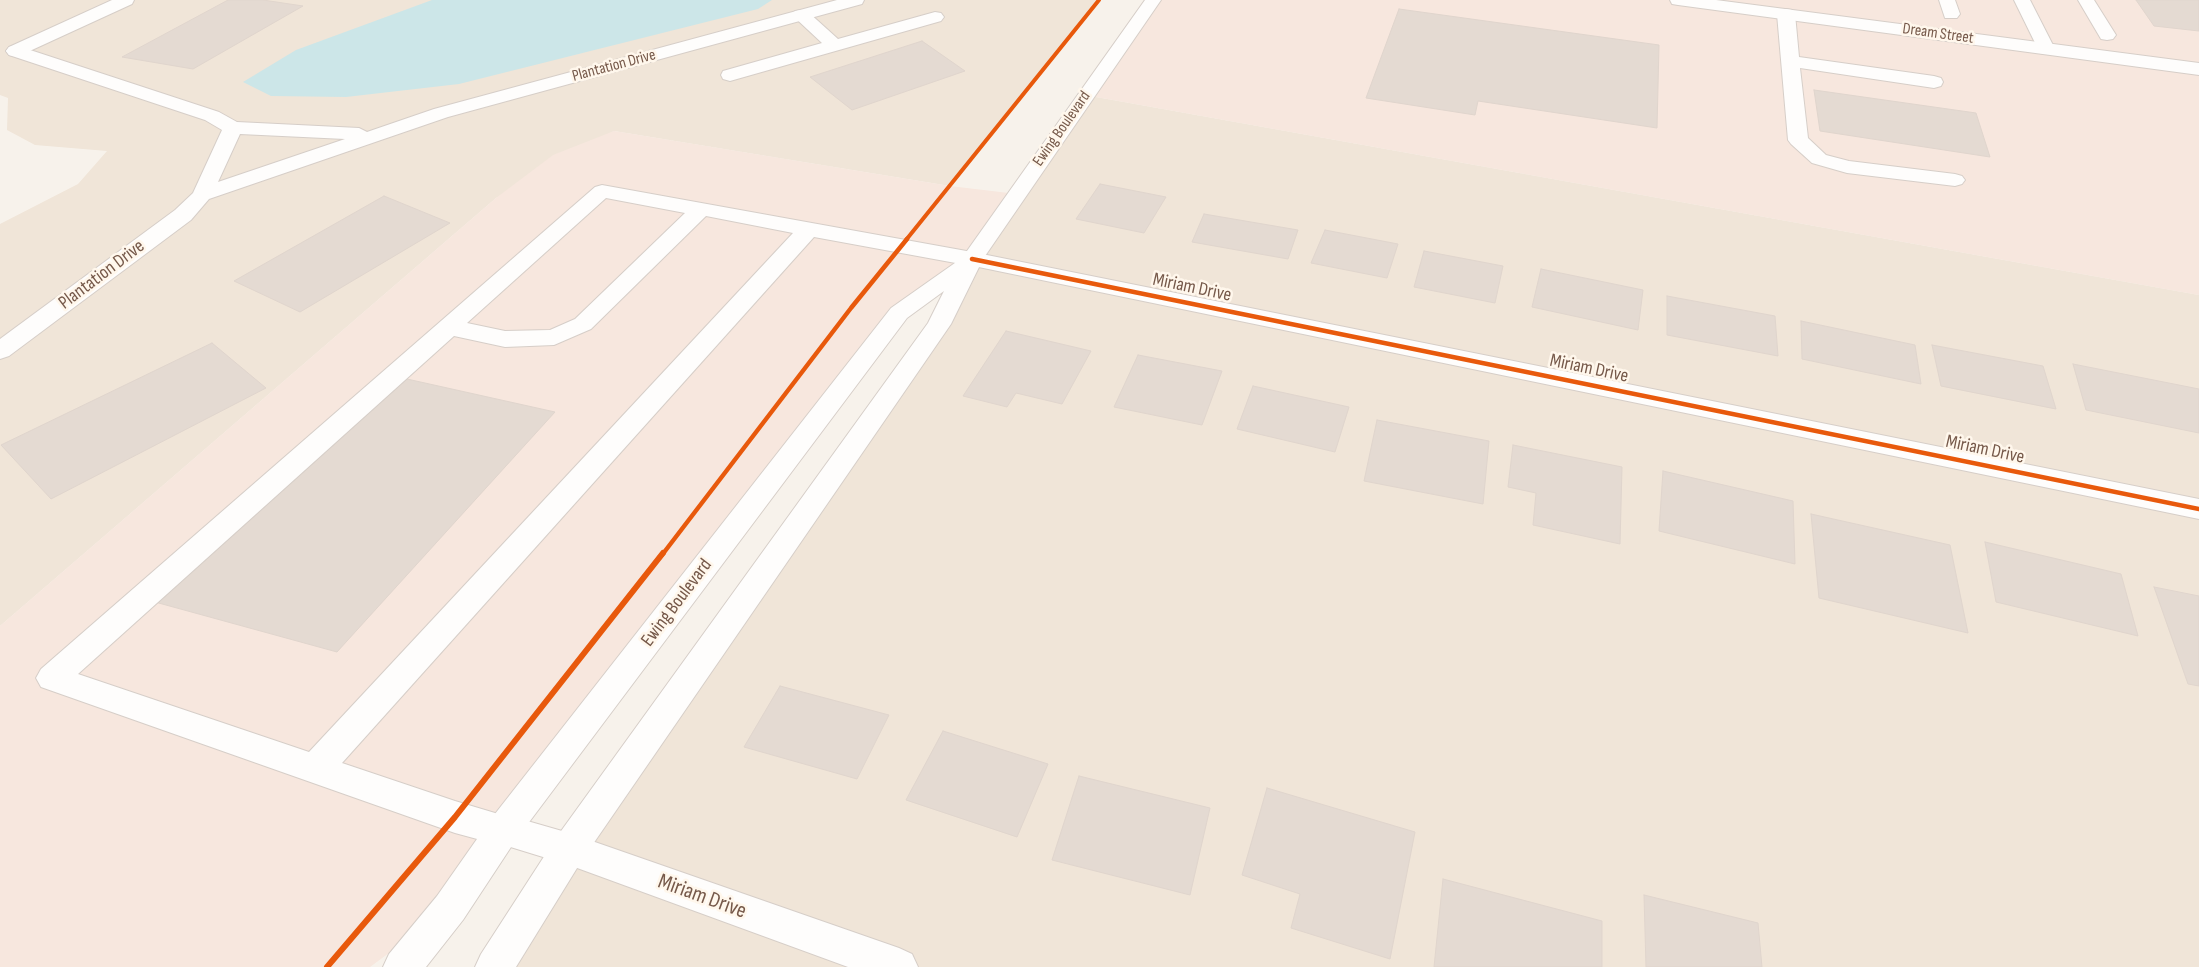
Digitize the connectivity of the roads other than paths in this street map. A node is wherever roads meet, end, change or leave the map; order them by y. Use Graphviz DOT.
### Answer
graph roads {
  1 [pos="126,0"];
  2 [pos="856,0"];
  3 [pos="1153,0"];
  4 [pos="1678,0"];
  5 [pos="2022,0"];
  6 [pos="2086,0"];
  7 [pos="1786,14"];
  8 [pos="801,15"];
  9 [pos="935,17"];
  10 [pos="2106,35"];
  11 [pos="834,45"];
  12 [pos="2046,49"];
  13 [pos="1791,61"];
  14 [pos="2199,69"];
  15 [pos="730,75"];
  16 [pos="1934,82"];
  17 [pos="233,128"];
  18 [pos="373,135"];
  19 [pos="1955,180"];
  20 [pos="202,195"];
  21 [pos="701,209"];
  22 [pos="810,229"];
  23 [pos="972,259"];
  24 [pos="449,327"];
  25 [pos="0,351"];
  26 [pos="2199,509"];
  27 [pos="315,768"];
  28 [pos="504,830"];
  29 [pos="569,849"];
  30 [pos="402,967"];
  31 [pos="494,967"];
  32 [pos="899,967"];
  1 -- 17 [label="street, Plantation Drive"];
  2 -- 8 [label="street, Plantation Drive"];
  3 -- 23 [label="street, Ewing Boulevard"];
  4 -- 7 [label="street, Dream Street"];
  5 -- 12 [label="street"];
  6 -- 10 [label="street"];
  7 -- 12 [label="street, Dream Street"];
  7 -- 13 [label="street"];
  8 -- 11 [label="street"];
  8 -- 18 [label="street, Plantation Drive"];
  9 -- 11 [label="street"];
  11 -- 15 [label="street"];
  12 -- 14 [label="street, Dream Street"];
  13 -- 16 [label="street"];
  13 -- 19 [label="street"];
  17 -- 18 [label="street, Plantation Drive"];
  17 -- 20 [label="street, Plantation Drive"];
  18 -- 20 [label="street, Plantation Drive"];
  20 -- 25 [label="street, Plantation Drive"];
  21 -- 22 [label="street, Miriam Drive"];
  21 -- 24 [label="street"];
  21 -- 24 [label="street, Miriam Drive"];
  22 -- 23 [label="street, Miriam Drive"];
  22 -- 27 [label="street"];
  23 -- 26 [label="street, Miriam Drive"];
  23 -- 28 [label="street, Ewing Boulevard"];
  23 -- 29 [label="street, Ewing Boulevard"];
  24 -- 27 [label="street, Miriam Drive"];
  27 -- 28 [label="street, Miriam Drive"];
  28 -- 29 [label="street, Miriam Drive"];
  28 -- 30 [label="street, Ewing Boulevard"];
  29 -- 31 [label="street, Ewing Boulevard"];
  29 -- 32 [label="street, Miriam Drive"];
}
